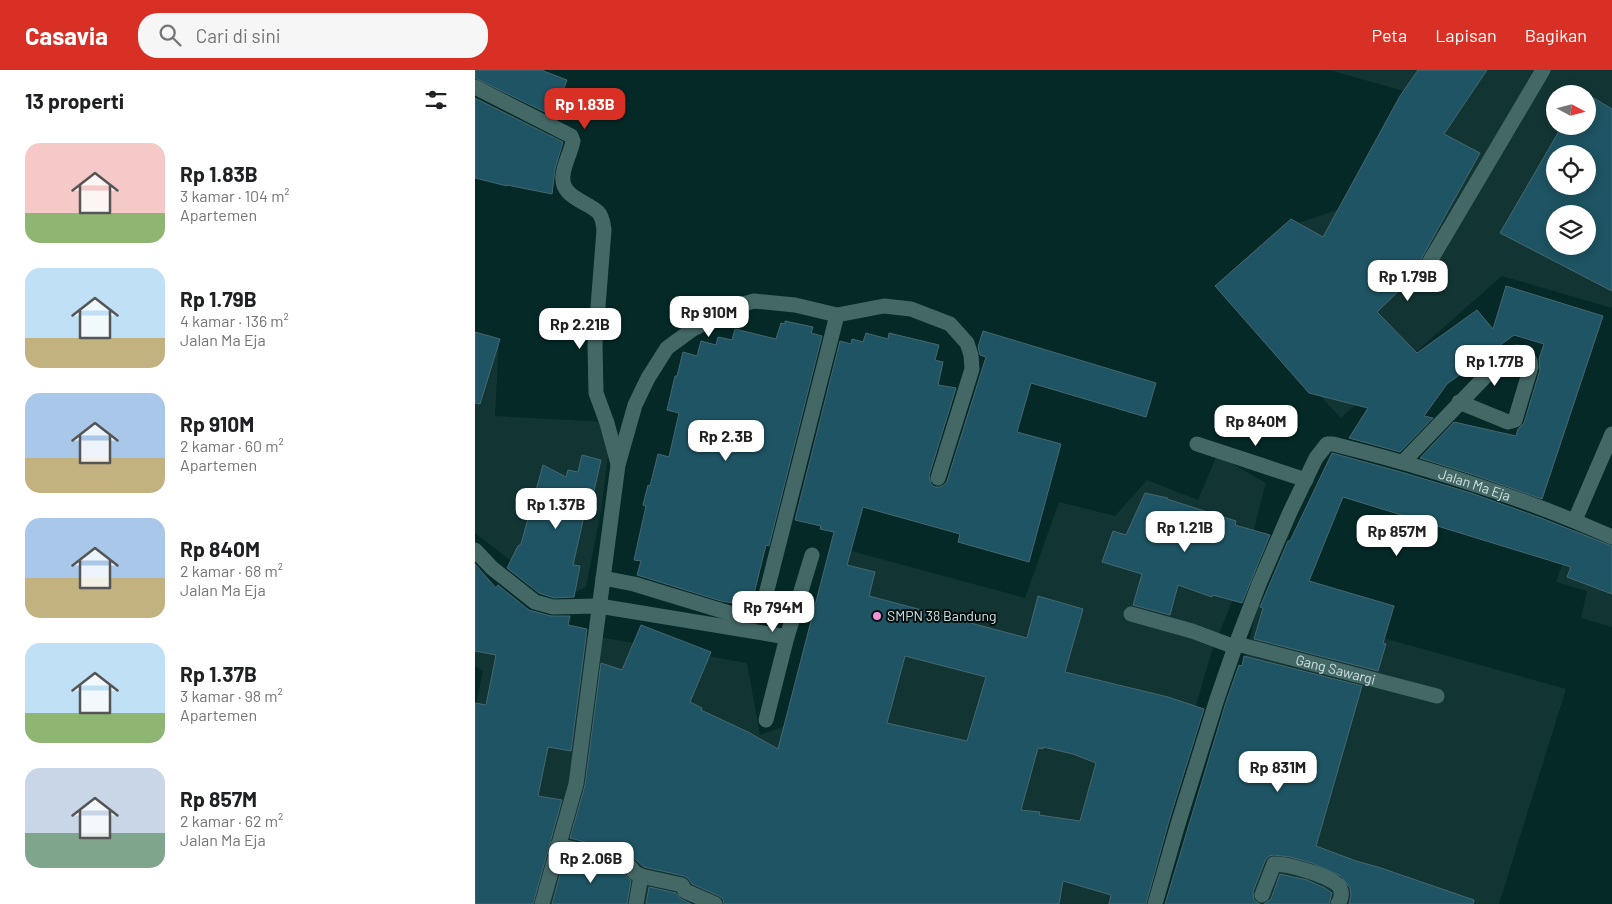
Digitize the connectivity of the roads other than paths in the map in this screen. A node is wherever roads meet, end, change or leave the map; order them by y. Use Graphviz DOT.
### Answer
graph roads {
  1 [pos="1543,70"];
  2 [pos="475,87"];
  3 [pos="1423,273"];
  4 [pos="837,315"];
  5 [pos="1459,402"];
  6 [pos="1612,434"];
  7 [pos="1197,444"];
  8 [pos="1403,462"];
  9 [pos="618,465"];
  10 [pos="939,478"];
  11 [pos="1306,480"];
  12 [pos="1575,520"];
  13 [pos="1612,537"];
  14 [pos="475,550"];
  15 [pos="812,555"];
  16 [pos="603,578"];
  17 [pos="599,606"];
  18 [pos="1131,614"];
  19 [pos="787,636"];
  20 [pos="1236,646"];
  21 [pos="1437,696"];
  22 [pos="767,720"];
  23 [pos="558,845"];
  24 [pos="641,876"];
  25 [pos="1262,895"];
  26 [pos="542,904"];
  27 [pos="636,904"];
  28 [pos="715,904"];
  29 [pos="1155,904"];
  30 [pos="1339,904"];
  1 -- 3 [label="street"];
  2 -- 9 [label="street"];
  4 -- 9 [label="street"];
  4 -- 10 [label="street"];
  4 -- 16 [label="street"];
  5 -- 5 [label="street"];
  5 -- 8 [label="street"];
  6 -- 12 [label="street"];
  7 -- 11 [label="street"];
  8 -- 11 [label="street, Jalan Ma Eja"];
  8 -- 12 [label="street, Jalan Ma Eja"];
  9 -- 16 [label="street"];
  11 -- 20 [label="street"];
  12 -- 13 [label="street, Jalan Ma Eja"];
  14 -- 17 [label="street"];
  15 -- 19 [label="street"];
  16 -- 17 [label="street"];
  17 -- 19 [label="street"];
  17 -- 23 [label="street"];
  18 -- 20 [label="street, Gang Sawargi"];
  19 -- 22 [label="street"];
  20 -- 21 [label="street, Gang Sawargi"];
  20 -- 29 [label="street"];
  23 -- 24 [label="street"];
  23 -- 26 [label="street"];
  24 -- 27 [label="street"];
  24 -- 28 [label="street"];
  25 -- 30 [label="street"];
}
